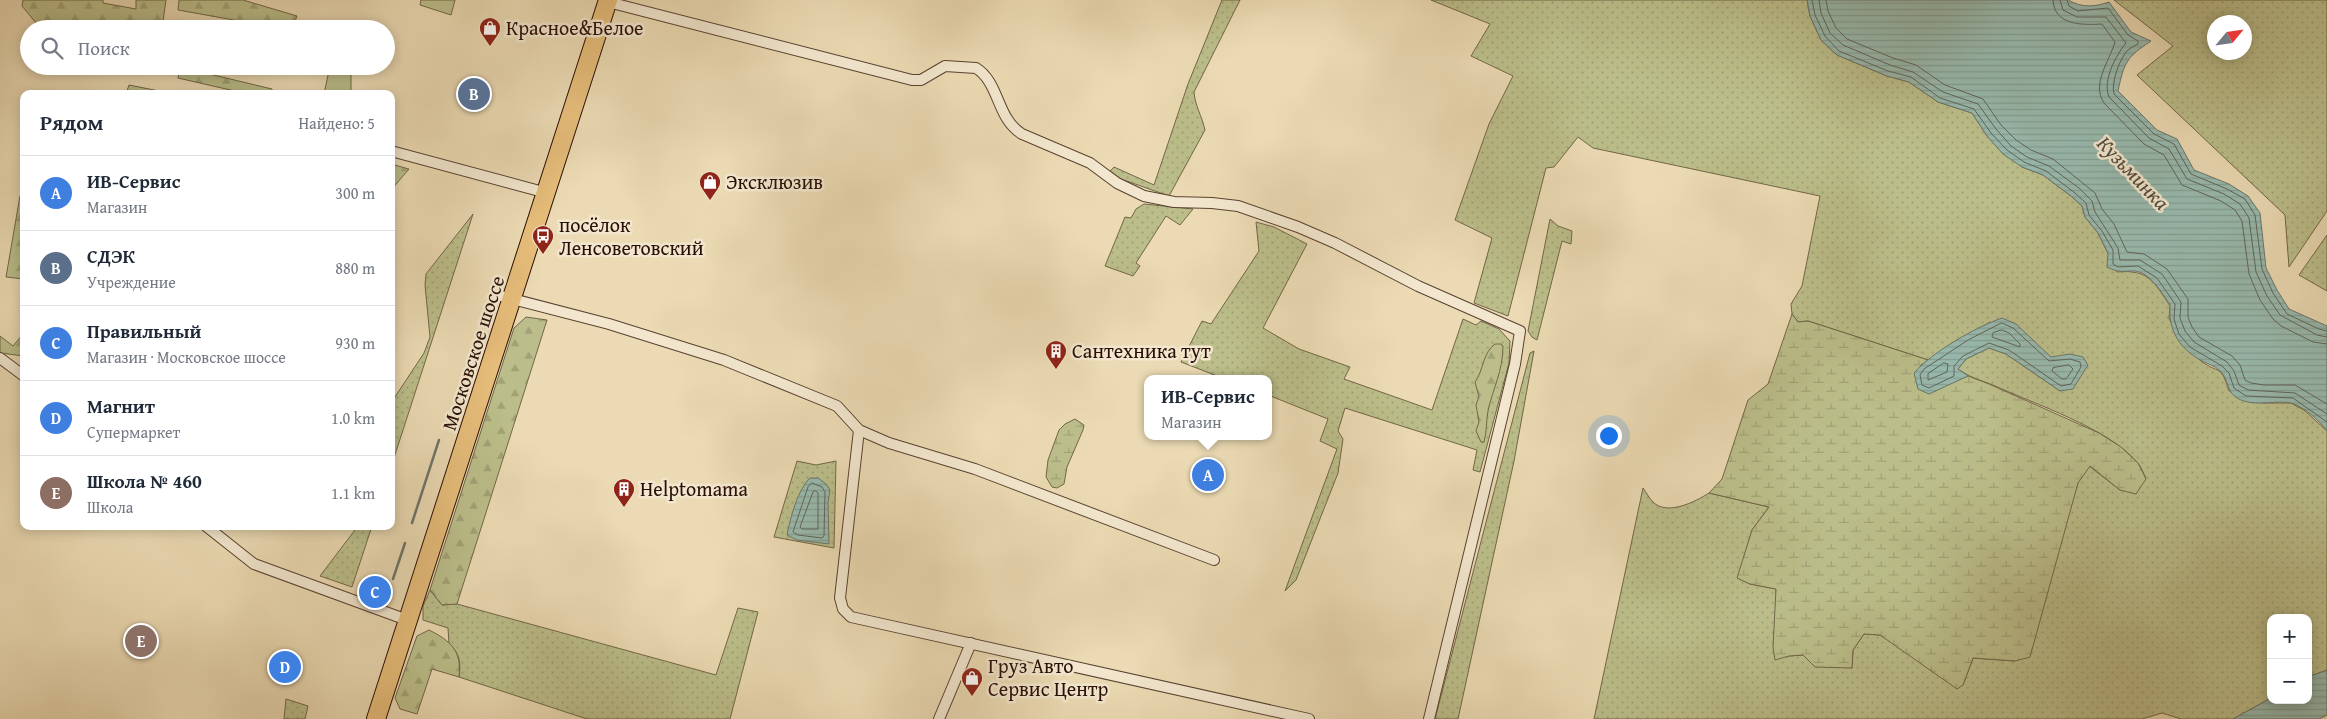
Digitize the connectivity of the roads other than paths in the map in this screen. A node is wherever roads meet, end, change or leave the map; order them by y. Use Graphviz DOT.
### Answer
graph roads {
  1 [pos="604,1"];
  2 [pos="395,152"];
  3 [pos="541,191"];
  4 [pos="507,297"];
  5 [pos="0,358"];
  6 [pos="20,373"];
  7 [pos="859,430"];
  8 [pos="211,530"];
  9 [pos="1214,560"];
  10 [pos="399,617"];
  11 [pos="971,643"];
  12 [pos="365,719"];
  13 [pos="376,719"];
  14 [pos="939,719"];
  15 [pos="1308,719"];
  16 [pos="1429,719"];
  1 -- 3 [label="highway, Московское шоссе"];
  1 -- 16 [label="street"];
  2 -- 3 [label="street"];
  3 -- 4 [label="highway, Московское шоссе"];
  4 -- 7 [label="street"];
  4 -- 10 [label="highway, Московское шоссе"];
  4 -- 13 [label="highway, Московское шоссе"];
  5 -- 6 [label="street"];
  7 -- 9 [label="street"];
  7 -- 11 [label="street"];
  8 -- 10 [label="street"];
  10 -- 12 [label="highway, Московское шоссе"];
  11 -- 14 [label="street"];
  11 -- 15 [label="street"];
}
